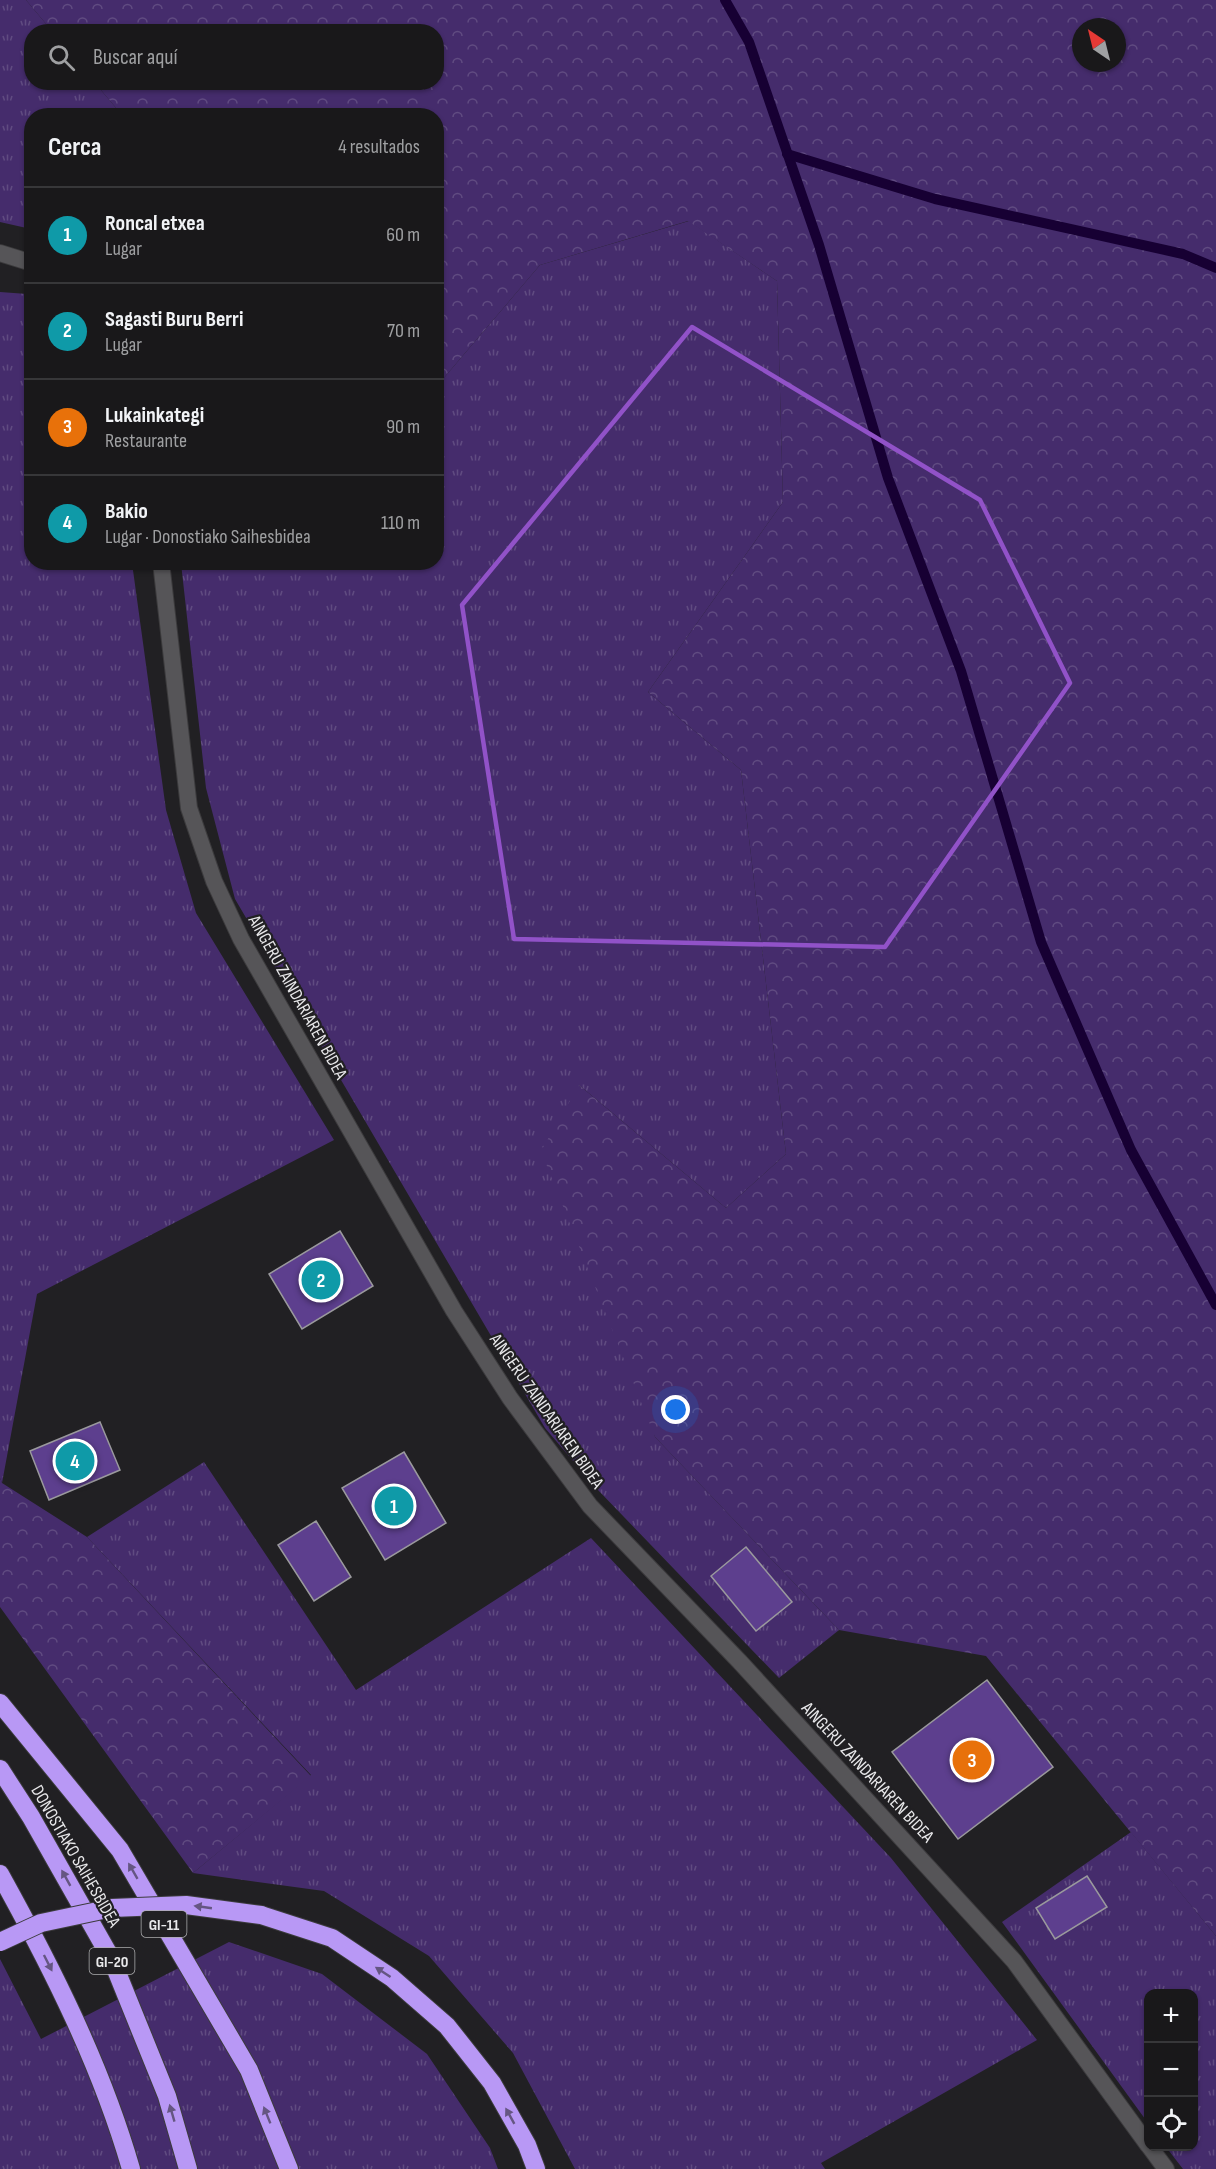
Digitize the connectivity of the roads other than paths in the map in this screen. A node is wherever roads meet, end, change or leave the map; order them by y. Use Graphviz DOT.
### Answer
graph roads {
  1 [pos="0,253"];
  2 [pos="24,260"];
  3 [pos="162,570"];
  4 [pos="0,1703"];
  5 [pos="0,1769"];
  6 [pos="0,1874"];
  7 [pos="0,1942"];
  8 [pos="1144,2139"];
  9 [pos="1153,2151"];
  10 [pos="131,2169"];
  11 [pos="188,2169"];
  12 [pos="289,2169"];
  13 [pos="536,2169"];
  14 [pos="1166,2169"];
  1 -- 2 [label="street"];
  3 -- 8 [label="street, AINGERU ZAINDARIAREN BIDEA"];
  12 -- 4 [label="highway, GI-11, one-way"];
  11 -- 5 [label="highway, DONOSTIAKO SAIHESBIDEA / GI-20, one-way"];
  6 -- 10 [label="highway, one-way"];
  13 -- 7 [label="highway, one-way, bridge"];
  9 -- 14 [label="street, AINGERU ZAINDARIAREN BIDEA"];
}
